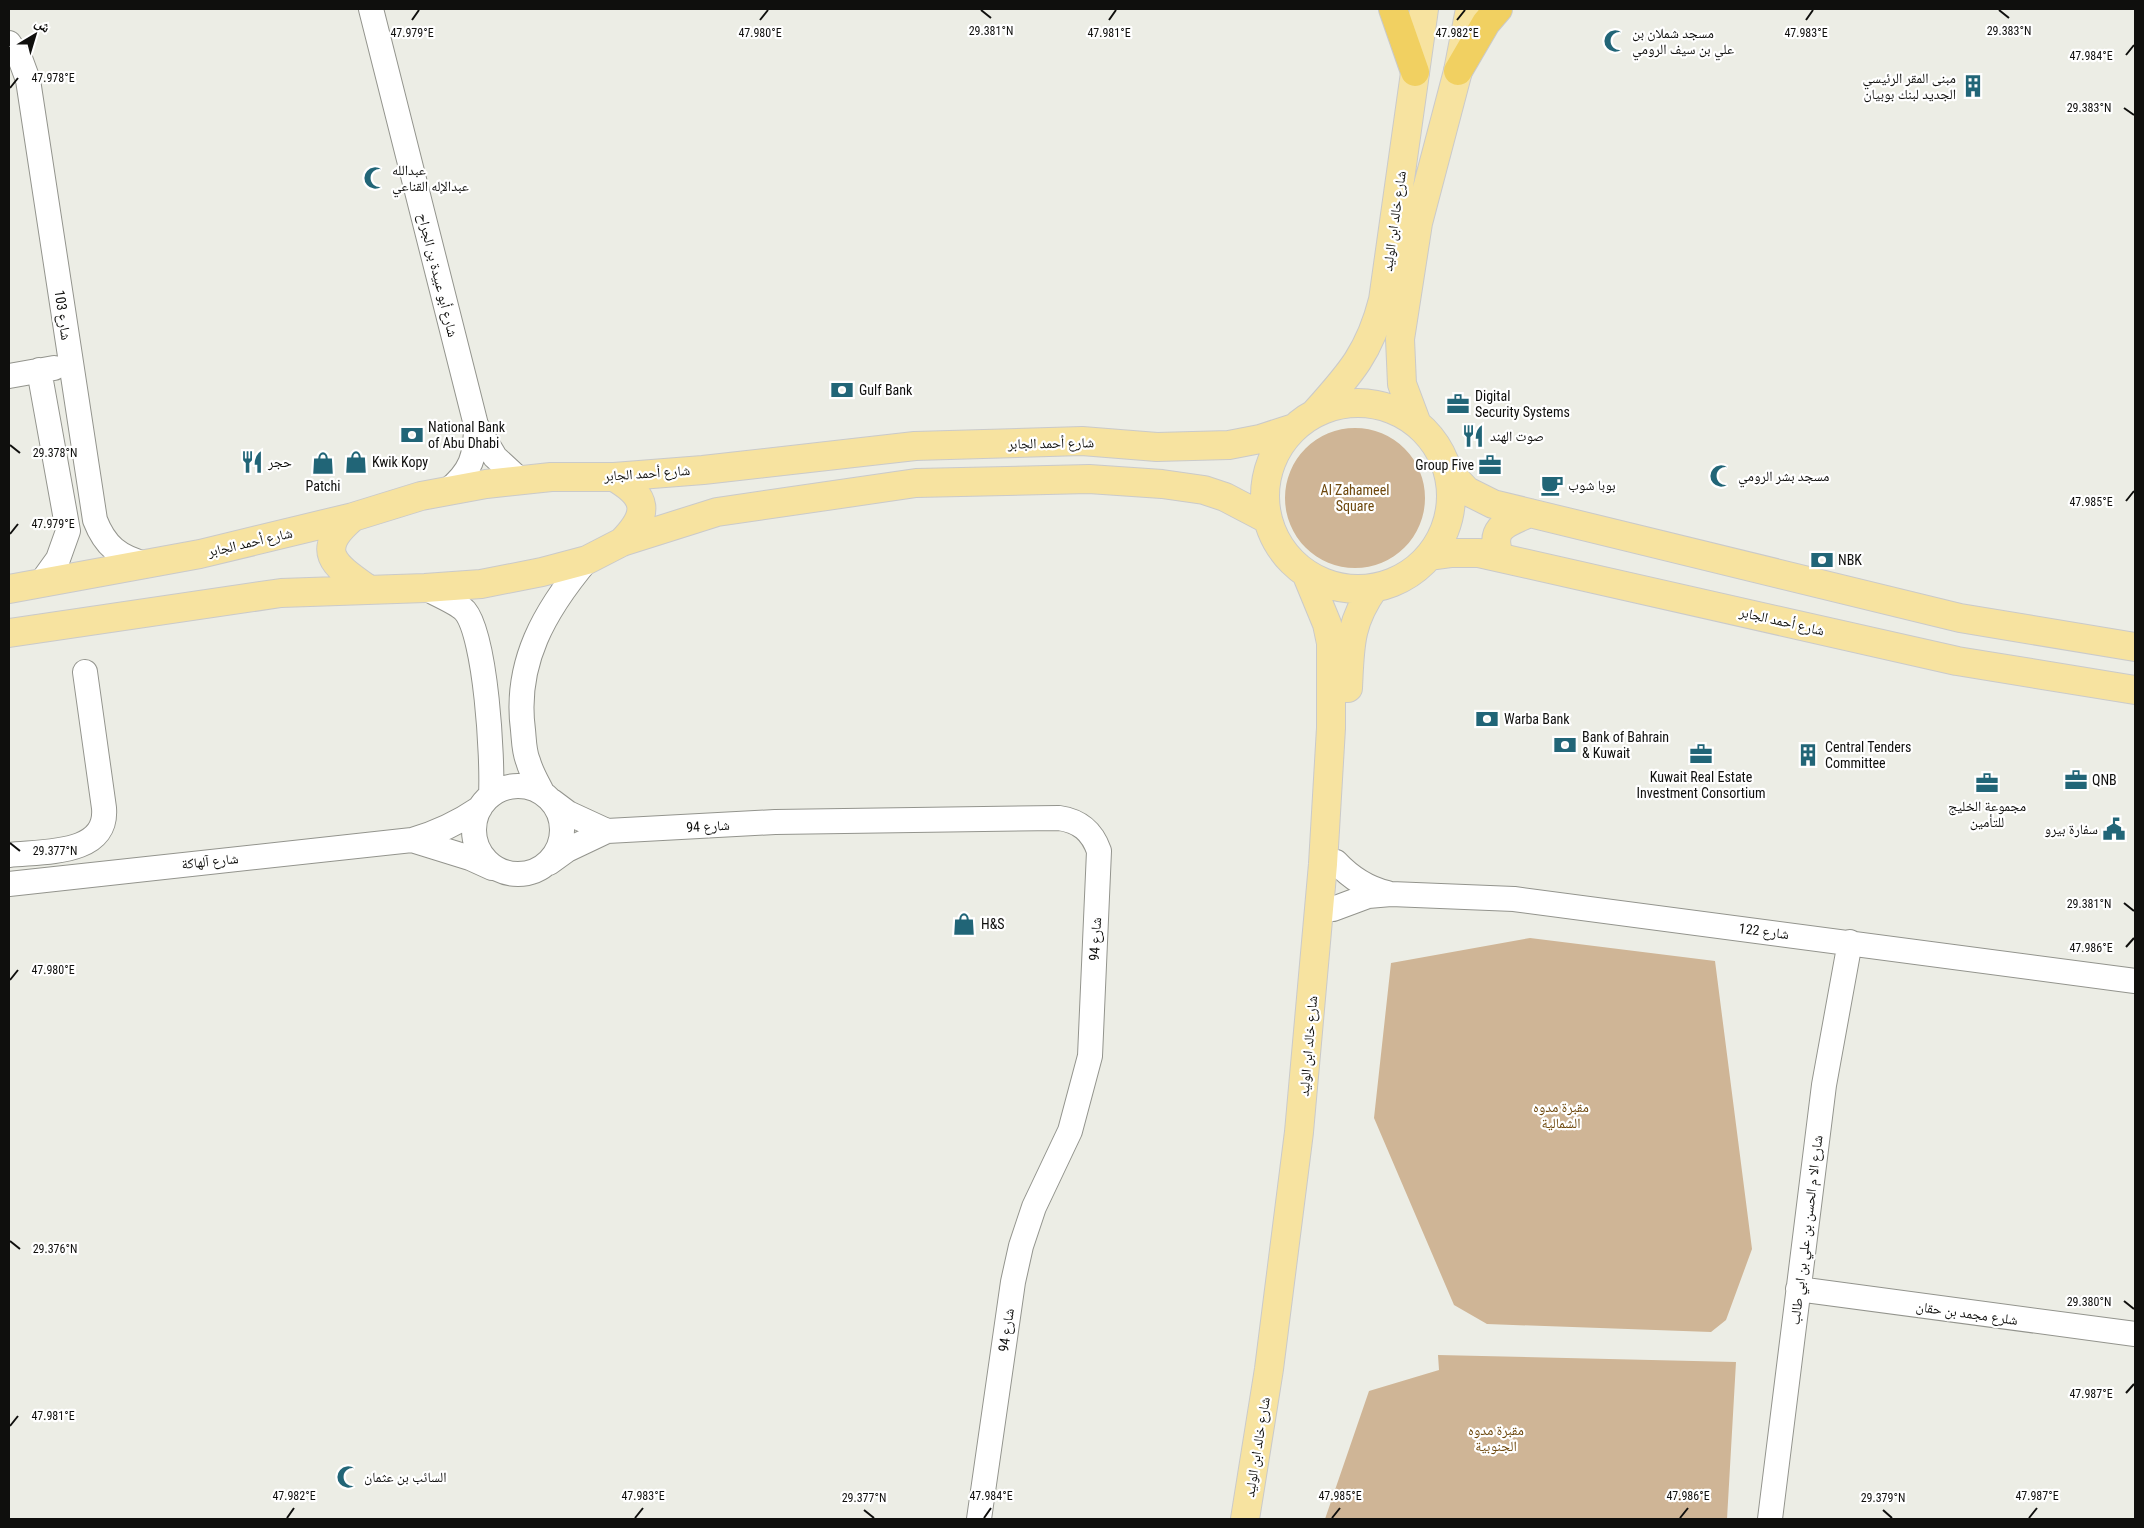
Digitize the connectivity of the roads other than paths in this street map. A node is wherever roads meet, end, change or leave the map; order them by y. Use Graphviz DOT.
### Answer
graph roads {
  1 [pos="371,9"];
  2 [pos="1393,9"];
  3 [pos="1424,9"];
  4 [pos="1470,9"];
  5 [pos="1498,9"];
  6 [pos="9,43"];
  7 [pos="1458,71"];
  8 [pos="1415,72"];
  9 [pos="70,365"];
  10 [pos="39,370"];
  11 [pos="9,376"];
  12 [pos="1304,421"];
  13 [pos="1417,424"];
  14 [pos="476,425"];
  15 [pos="1158,446"];
  16 [pos="1448,471"];
  17 [pos="614,477"];
  18 [pos="520,480"];
  19 [pos="1162,484"];
  20 [pos="448,491"];
  21 [pos="1530,513"];
  22 [pos="353,517"];
  23 [pos="1267,519"];
  24 [pos="622,542"];
  25 [pos="1430,556"];
  26 [pos="1500,557"];
  27 [pos="587,560"];
  28 [pos="146,564"];
  29 [pos="1306,574"];
  30 [pos="40,584"];
  31 [pos="424,588"];
  32 [pos="1374,588"];
  33 [pos="9,589"];
  34 [pos="368,589"];
  35 [pos="9,633"];
  36 [pos="2135,647"];
  37 [pos="85,672"];
  38 [pos="2135,690"];
  39 [pos="546,796"];
  40 [pos="485,801"];
  41 [pos="607,831"];
  42 [pos="412,840"];
  43 [pos="9,855"];
  44 [pos="1336,862"];
  45 [pos="549,863"];
  46 [pos="498,870"];
  47 [pos="9,884"];
  48 [pos="1391,894"];
  49 [pos="1334,909"];
  50 [pos="1850,942"];
  51 [pos="2135,981"];
  52 [pos="1798,1290"];
  53 [pos="2135,1334"];
  54 [pos="979,1519"];
  55 [pos="1244,1519"];
  56 [pos="1261,1519"];
  57 [pos="1770,1519"];
  1 -- 14 [label="street, شارع أبو عبيدة بن الجراح"];
  2 -- 8 [label="highway"];
  3 -- 8 [label="main road, شارع خالد ابن الوليد"];
  4 -- 7 [label="main road, شارع خالد ابن الوليد"];
  5 -- 7 [label="highway"];
  6 -- 9 [label="street, شارع 103"];
  7 -- 13 [label="main road, شارع خالد ابن الوليد"];
  8 -- 12 [label="main road, شارع خالد ابن الوليد"];
  9 -- 10 [label="street"];
  9 -- 28 [label="street, شارع 103"];
  10 -- 11 [label="street"];
  10 -- 30 [label="street"];
  12 -- 13 [label="main road, شارع أحمد الجابر"];
  12 -- 15 [label="main road, شارع أحمد الجابر"];
  12 -- 23 [label="main road, شارع خالد ابن الوليد"];
  13 -- 16 [label="main road"];
  14 -- 18 [label="street, شارع أبو عبيدة بن الجراح"];
  14 -- 20 [label="street, شارع أبو عبيدة بن الجراح"];
  15 -- 17 [label="main road, شارع أحمد الجابر"];
  15 -- 19 [label="main road"];
  16 -- 21 [label="main road"];
  16 -- 25 [label="main road"];
  17 -- 18 [label="main road, شارع أحمد الجابر"];
  17 -- 24 [label="main road"];
  18 -- 20 [label="main road, شارع أحمد الجابر"];
  19 -- 23 [label="main road"];
  19 -- 24 [label="main road"];
  20 -- 22 [label="main road, شارع أحمد الجابر"];
  21 -- 26 [label="main road"];
  21 -- 36 [label="main road"];
  22 -- 28 [label="main road, شارع أحمد الجابر"];
  22 -- 34 [label="main road"];
  23 -- 29 [label="main road"];
  24 -- 27 [label="main road"];
  25 -- 26 [label="main road, شارع أحمد الجابر"];
  25 -- 32 [label="main road"];
  26 -- 38 [label="main road, شارع أحمد الجابر"];
  27 -- 31 [label="main road"];
  27 -- 39 [label="street"];
  28 -- 30 [label="main road, شارع أحمد الجابر"];
  29 -- 32 [label="main road"];
  29 -- 55 [label="main road, شارع خالد ابن الوليد"];
  30 -- 33 [label="main road, شارع أحمد الجابر"];
  31 -- 34 [label="main road"];
  31 -- 40 [label="street"];
  32 -- 44 [label="main road, شارع خالد ابن الوليد"];
  34 -- 35 [label="main road"];
  37 -- 43 [label="street"];
  39 -- 40 [label="street"];
  39 -- 41 [label="street, شارع 94"];
  39 -- 45 [label="street"];
  40 -- 42 [label="street, شارع آلهاكة"];
  40 -- 46 [label="street"];
  41 -- 45 [label="street, شارع 94"];
  41 -- 54 [label="street, شارع 94"];
  42 -- 46 [label="street, شارع آلهاكة"];
  42 -- 47 [label="street, شارع آلهاكة"];
  44 -- 48 [label="street, شارع 122"];
  44 -- 49 [label="main road, شارع خالد ابن الوليد"];
  45 -- 46 [label="street"];
  48 -- 49 [label="street, شارع 122"];
  48 -- 50 [label="street, شارع 122"];
  49 -- 56 [label="main road, شارع خالد ابن الوليد"];
  50 -- 51 [label="street, شارع 122"];
  50 -- 52 [label="street, شارع الا م الحسن بن علي بن ابي طالب"];
  52 -- 53 [label="street, شلرع مجمد بن حقان"];
  52 -- 57 [label="street, شارع الا م الحسن بن علي بن ابي طالب"];
}
